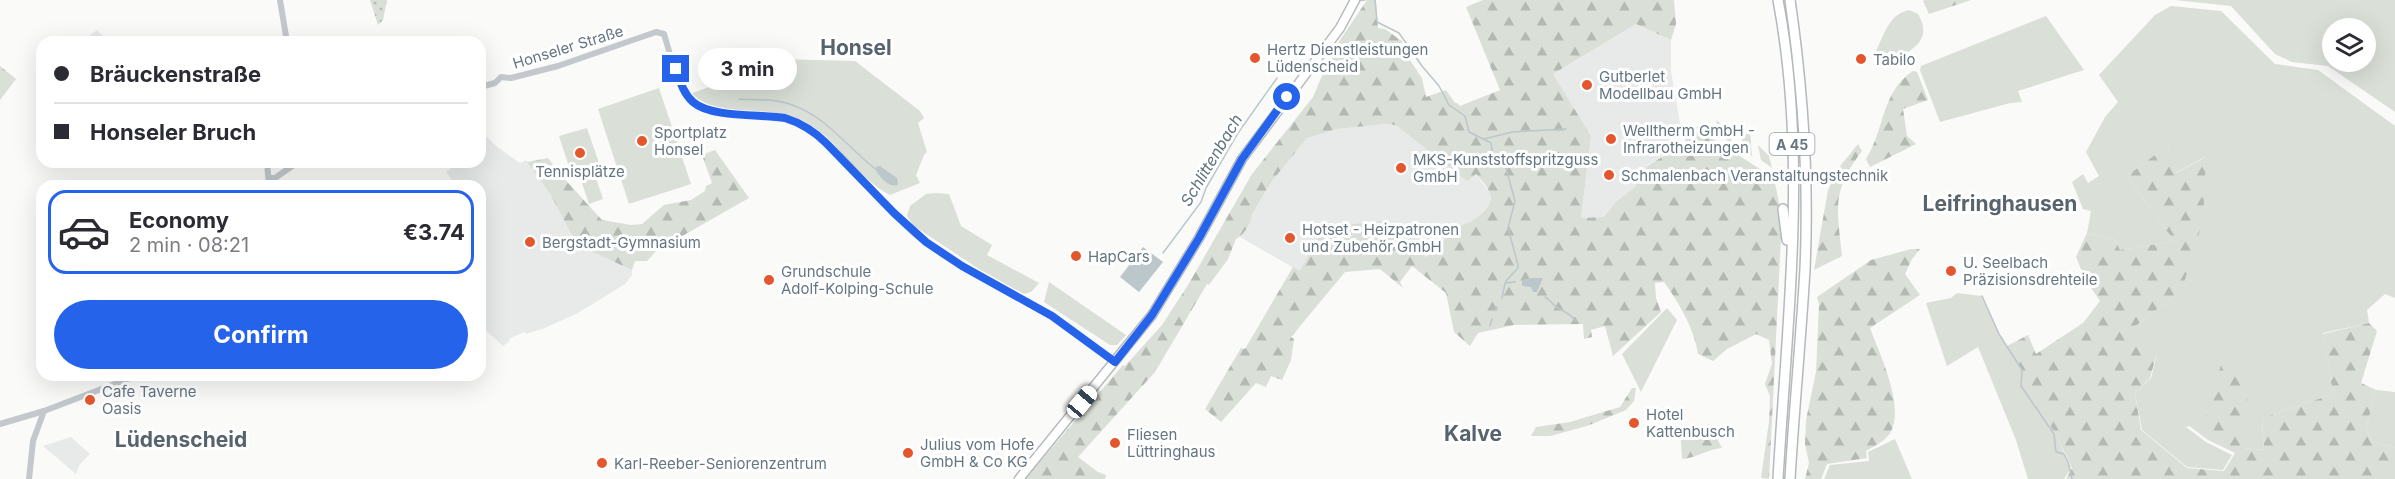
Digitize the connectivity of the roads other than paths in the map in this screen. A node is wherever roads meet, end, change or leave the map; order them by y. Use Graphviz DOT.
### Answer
graph roads {
  1 [pos="280,0"];
  2 [pos="1355,0"];
  3 [pos="1778,0"];
  4 [pos="1790,0"];
  5 [pos="286,36"];
  6 [pos="486,85"];
  7 [pos="268,168"];
  8 [pos="289,168"];
  9 [pos="269,178"];
  10 [pos="1783,209"];
  11 [pos="1811,210"];
  12 [pos="1791,267"];
  13 [pos="1805,267"];
  14 [pos="1115,362"];
  15 [pos="122,381"];
  16 [pos="44,411"];
  17 [pos="0,424"];
  18 [pos="29,479"];
  19 [pos="1019,479"];
  20 [pos="1778,479"];
  21 [pos="1790,479"];
  1 -- 5 [label="street"];
  2 -- 14 [label="main road"];
  3 -- 12 [label="highway, A 45"];
  4 -- 13 [label="highway, A 45"];
  6 -- 14 [label="street, Honseler Straße"];
  7 -- 9 [label="street"];
  8 -- 9 [label="street"];
  10 -- 12 [label="highway"];
  11 -- 13 [label="highway"];
  12 -- 20 [label="highway, A 45"];
  13 -- 21 [label="highway, A 45"];
  14 -- 19 [label="main road"];
  15 -- 16 [label="street"];
  16 -- 17 [label="street"];
  16 -- 18 [label="street"];
}
